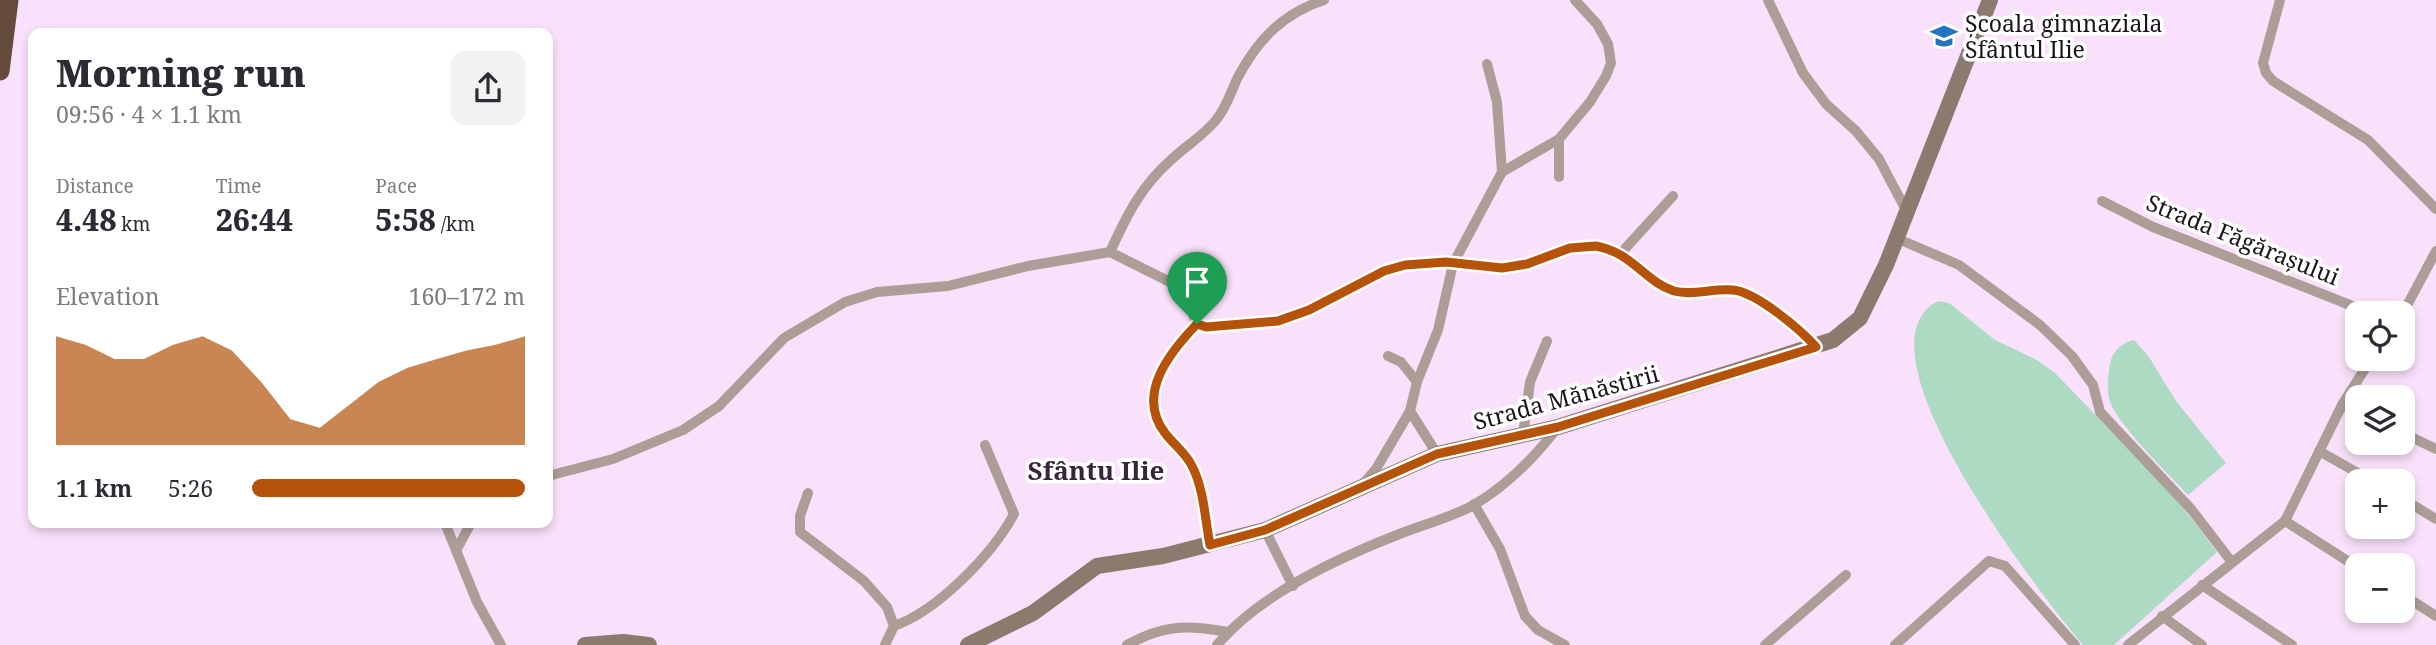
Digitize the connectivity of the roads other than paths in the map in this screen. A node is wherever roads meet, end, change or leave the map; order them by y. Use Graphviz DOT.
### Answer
graph roads {
  1 [pos="9,0"];
  2 [pos="1324,0"];
  3 [pos="1575,0"];
  4 [pos="1768,0"];
  5 [pos="2280,0"];
  6 [pos="1309,2"];
  7 [pos="1984,3"];
  8 [pos="1487,64"];
  9 [pos="0,71"];
  10 [pos="1559,139"];
  11 [pos="1502,172"];
  12 [pos="1559,177"];
  13 [pos="1673,196"];
  14 [pos="2102,201"];
  15 [pos="2436,209"];
  16 [pos="1907,212"];
  17 [pos="1896,239"];
  18 [pos="2436,251"];
  19 [pos="1110,252"];
  20 [pos="1621,253"];
  21 [pos="1453,264"];
  22 [pos="2409,301"];
  23 [pos="2345,303"];
  24 [pos="1197,324"];
  25 [pos="1547,341"];
  26 [pos="1816,347"];
  27 [pos="1388,356"];
  28 [pos="2363,371"];
  29 [pos="1417,382"];
  30 [pos="2342,405"];
  31 [pos="2345,406"];
  32 [pos="1410,411"];
  33 [pos="1558,427"];
  34 [pos="1522,435"];
  35 [pos="2415,439"];
  36 [pos="985,445"];
  37 [pos="2436,449"];
  38 [pos="2319,452"];
  39 [pos="1437,454"];
  40 [pos="2350,469"];
  41 [pos="553,474"];
  42 [pos="1360,487"];
  43 [pos="808,493"];
  44 [pos="1474,504"];
  45 [pos="2415,506"];
  46 [pos="2436,519"];
  47 [pos="2285,521"];
  48 [pos="447,528"];
  49 [pos="468,528"];
  50 [pos="1265,530"];
  51 [pos="1210,545"];
  52 [pos="457,549"];
  53 [pos="2345,559"];
  54 [pos="2231,562"];
  55 [pos="1846,575"];
  56 [pos="2202,584"];
  57 [pos="1293,586"];
  58 [pos="2415,603"];
  59 [pos="2162,616"];
  60 [pos="2436,616"];
  61 [pos="894,626"];
  62 [pos="1228,632"];
  63 [pos="501,645"];
  64 [pos="585,645"];
  65 [pos="649,645"];
  66 [pos="885,645"];
  67 [pos="968,645"];
  68 [pos="1128,645"];
  69 [pos="1217,645"];
  70 [pos="1565,645"];
  71 [pos="1765,645"];
  72 [pos="1895,645"];
  73 [pos="2076,645"];
  74 [pos="2127,645"];
  75 [pos="2202,645"];
  76 [pos="2292,645"];
  1 -- 9 [label="highway"];
  2 -- 6 [label="street"];
  3 -- 10 [label="street"];
  4 -- 16 [label="street"];
  5 -- 15 [label="street"];
  6 -- 19 [label="street"];
  7 -- 16 [label="street, Strada Mănăstirii"];
  8 -- 11 [label="street"];
  10 -- 11 [label="street"];
  10 -- 12 [label="street"];
  11 -- 21 [label="street"];
  13 -- 20 [label="street"];
  14 -- 23 [label="street, Strada Făgărașului"];
  16 -- 17 [label="street, Strada Mănăstirii"];
  17 -- 26 [label="street, Strada Mănăstirii"];
  17 -- 54 [label="street"];
  18 -- 22 [label="street"];
  19 -- 24 [label="street"];
  19 -- 41 [label="street"];
  20 -- 21 [label="street"];
  20 -- 26 [label="street"];
  21 -- 24 [label="street"];
  21 -- 29 [label="street"];
  24 -- 51 [label="street"];
  25 -- 34 [label="street"];
  26 -- 33 [label="street, Strada Mănăstirii"];
  27 -- 29 [label="street"];
  28 -- 30 [label="street"];
  29 -- 32 [label="street"];
  30 -- 31 [label="street"];
  30 -- 38 [label="street"];
  32 -- 39 [label="street"];
  32 -- 42 [label="street"];
  33 -- 34 [label="street, Strada Mănăstirii"];
  33 -- 44 [label="street"];
  34 -- 39 [label="street, Strada Mănăstirii"];
  35 -- 37 [label="street"];
  36 -- 61 [label="street"];
  38 -- 40 [label="street"];
  38 -- 47 [label="street"];
  39 -- 42 [label="street, Strada Mănăstirii"];
  42 -- 50 [label="street, Strada Mănăstirii"];
  43 -- 61 [label="street"];
  44 -- 57 [label="street"];
  44 -- 70 [label="street"];
  45 -- 46 [label="street"];
  47 -- 53 [label="street"];
  47 -- 54 [label="street"];
  48 -- 52 [label="street"];
  49 -- 52 [label="street"];
  50 -- 51 [label="street, Strada Mănăstirii"];
  50 -- 57 [label="street"];
  51 -- 67 [label="street, Strada Mănăstirii"];
  52 -- 63 [label="street"];
  54 -- 56 [label="street"];
  55 -- 71 [label="street"];
  56 -- 59 [label="street"];
  56 -- 76 [label="street"];
  57 -- 62 [label="street"];
  58 -- 60 [label="street"];
  59 -- 74 [label="street"];
  59 -- 75 [label="street"];
  61 -- 66 [label="street"];
  62 -- 68 [label="street"];
  62 -- 69 [label="street"];
  64 -- 65 [label="street"];
  72 -- 73 [label="street"];
}
